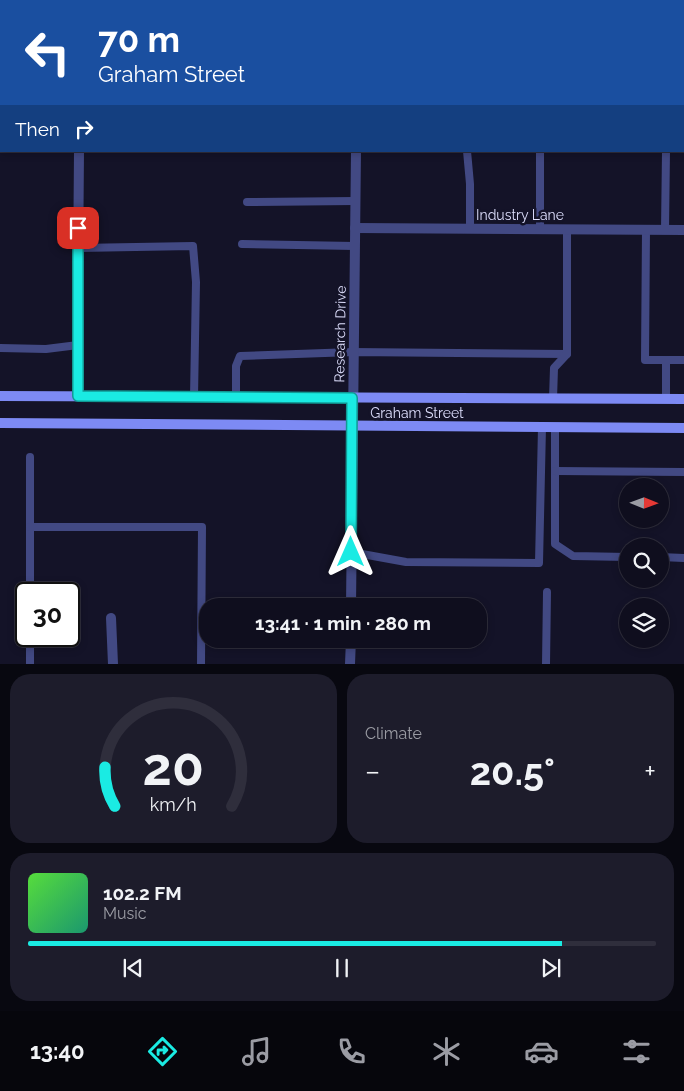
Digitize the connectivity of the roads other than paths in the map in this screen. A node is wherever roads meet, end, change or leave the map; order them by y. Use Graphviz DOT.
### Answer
graph roads {
  1 [pos="79,152"];
  2 [pos="356,152"];
  3 [pos="467,152"];
  4 [pos="540,152"];
  5 [pos="666,152"];
  6 [pos="355,201"];
  7 [pos="247,202"];
  8 [pos="355,228"];
  9 [pos="470,229"];
  10 [pos="540,230"];
  11 [pos="567,230"];
  12 [pos="646,230"];
  13 [pos="665,230"];
  14 [pos="684,230"];
  15 [pos="242,244"];
  16 [pos="355,246"];
  17 [pos="78,248"];
  18 [pos="78,345"];
  19 [pos="0,348"];
  20 [pos="353,352"];
  21 [pos="567,354"];
  22 [pos="666,360"];
  23 [pos="684,360"];
  24 [pos="0,396"];
  25 [pos="78,396"];
  26 [pos="194,397"];
  27 [pos="236,397"];
  28 [pos="352,398"];
  29 [pos="553,398"];
  30 [pos="666,399"];
  31 [pos="684,399"];
  32 [pos="0,423"];
  33 [pos="352,426"];
  34 [pos="542,427"];
  35 [pos="554,427"];
  36 [pos="684,428"];
  37 [pos="30,457"];
  38 [pos="555,471"];
  39 [pos="684,472"];
  40 [pos="30,527"];
  41 [pos="351,552"];
  42 [pos="619,557"];
  43 [pos="669,557"];
  44 [pos="684,558"];
  45 [pos="30,582"];
  46 [pos="547,592"];
  47 [pos="351,598"];
  48 [pos="111,618"];
  49 [pos="30,647"];
  50 [pos="350,648"];
  51 [pos="30,664"];
  52 [pos="113,664"];
  53 [pos="201,664"];
  54 [pos="350,664"];
  55 [pos="546,664"];
  1 -- 17 [label="street"];
  2 -- 6 [label="street, Research Drive"];
  3 -- 9 [label="lane"];
  4 -- 10 [label="lane"];
  5 -- 13 [label="lane"];
  6 -- 7 [label="lane"];
  6 -- 8 [label="street, Research Drive"];
  8 -- 9 [label="street, Industry Lane"];
  8 -- 16 [label="street, Research Drive"];
  9 -- 10 [label="street, Industry Lane"];
  10 -- 11 [label="street, Industry Lane"];
  11 -- 12 [label="street, Industry Lane"];
  11 -- 21 [label="lane"];
  12 -- 13 [label="street, Industry Lane"];
  12 -- 22 [label="lane"];
  13 -- 14 [label="street, Industry Lane"];
  15 -- 16 [label="lane"];
  16 -- 20 [label="street, Research Drive"];
  17 -- 18 [label="street"];
  17 -- 26 [label="lane"];
  18 -- 19 [label="lane"];
  18 -- 25 [label="street"];
  20 -- 21 [label="lane"];
  20 -- 27 [label="lane"];
  20 -- 28 [label="street, Research Drive"];
  21 -- 29 [label="lane"];
  22 -- 23 [label="lane"];
  22 -- 30 [label="lane"];
  24 -- 25 [label="street, Graham Street"];
  25 -- 26 [label="street, Graham Street"];
  26 -- 27 [label="street, Graham Street"];
  27 -- 28 [label="street, Graham Street"];
  28 -- 29 [label="street, Graham Street"];
  28 -- 33 [label="street, Research Drive"];
  29 -- 30 [label="street, Graham Street"];
  30 -- 31 [label="street, Graham Street"];
  32 -- 33 [label="street, Graham Street"];
  33 -- 34 [label="street, Graham Street"];
  33 -- 41 [label="street, Research Drive"];
  34 -- 35 [label="street, Graham Street"];
  34 -- 41 [label="lane"];
  35 -- 36 [label="street, Graham Street"];
  35 -- 38 [label="lane"];
  37 -- 40 [label="lane"];
  38 -- 39 [label="lane"];
  38 -- 42 [label="lane"];
  40 -- 45 [label="lane"];
  40 -- 53 [label="lane"];
  41 -- 47 [label="street, Research Drive"];
  43 -- 44 [label="lane"];
  46 -- 55 [label="lane"];
  48 -- 52 [label="street"];
  49 -- 51 [label="lane"];
  50 -- 54 [label="street"];
}
